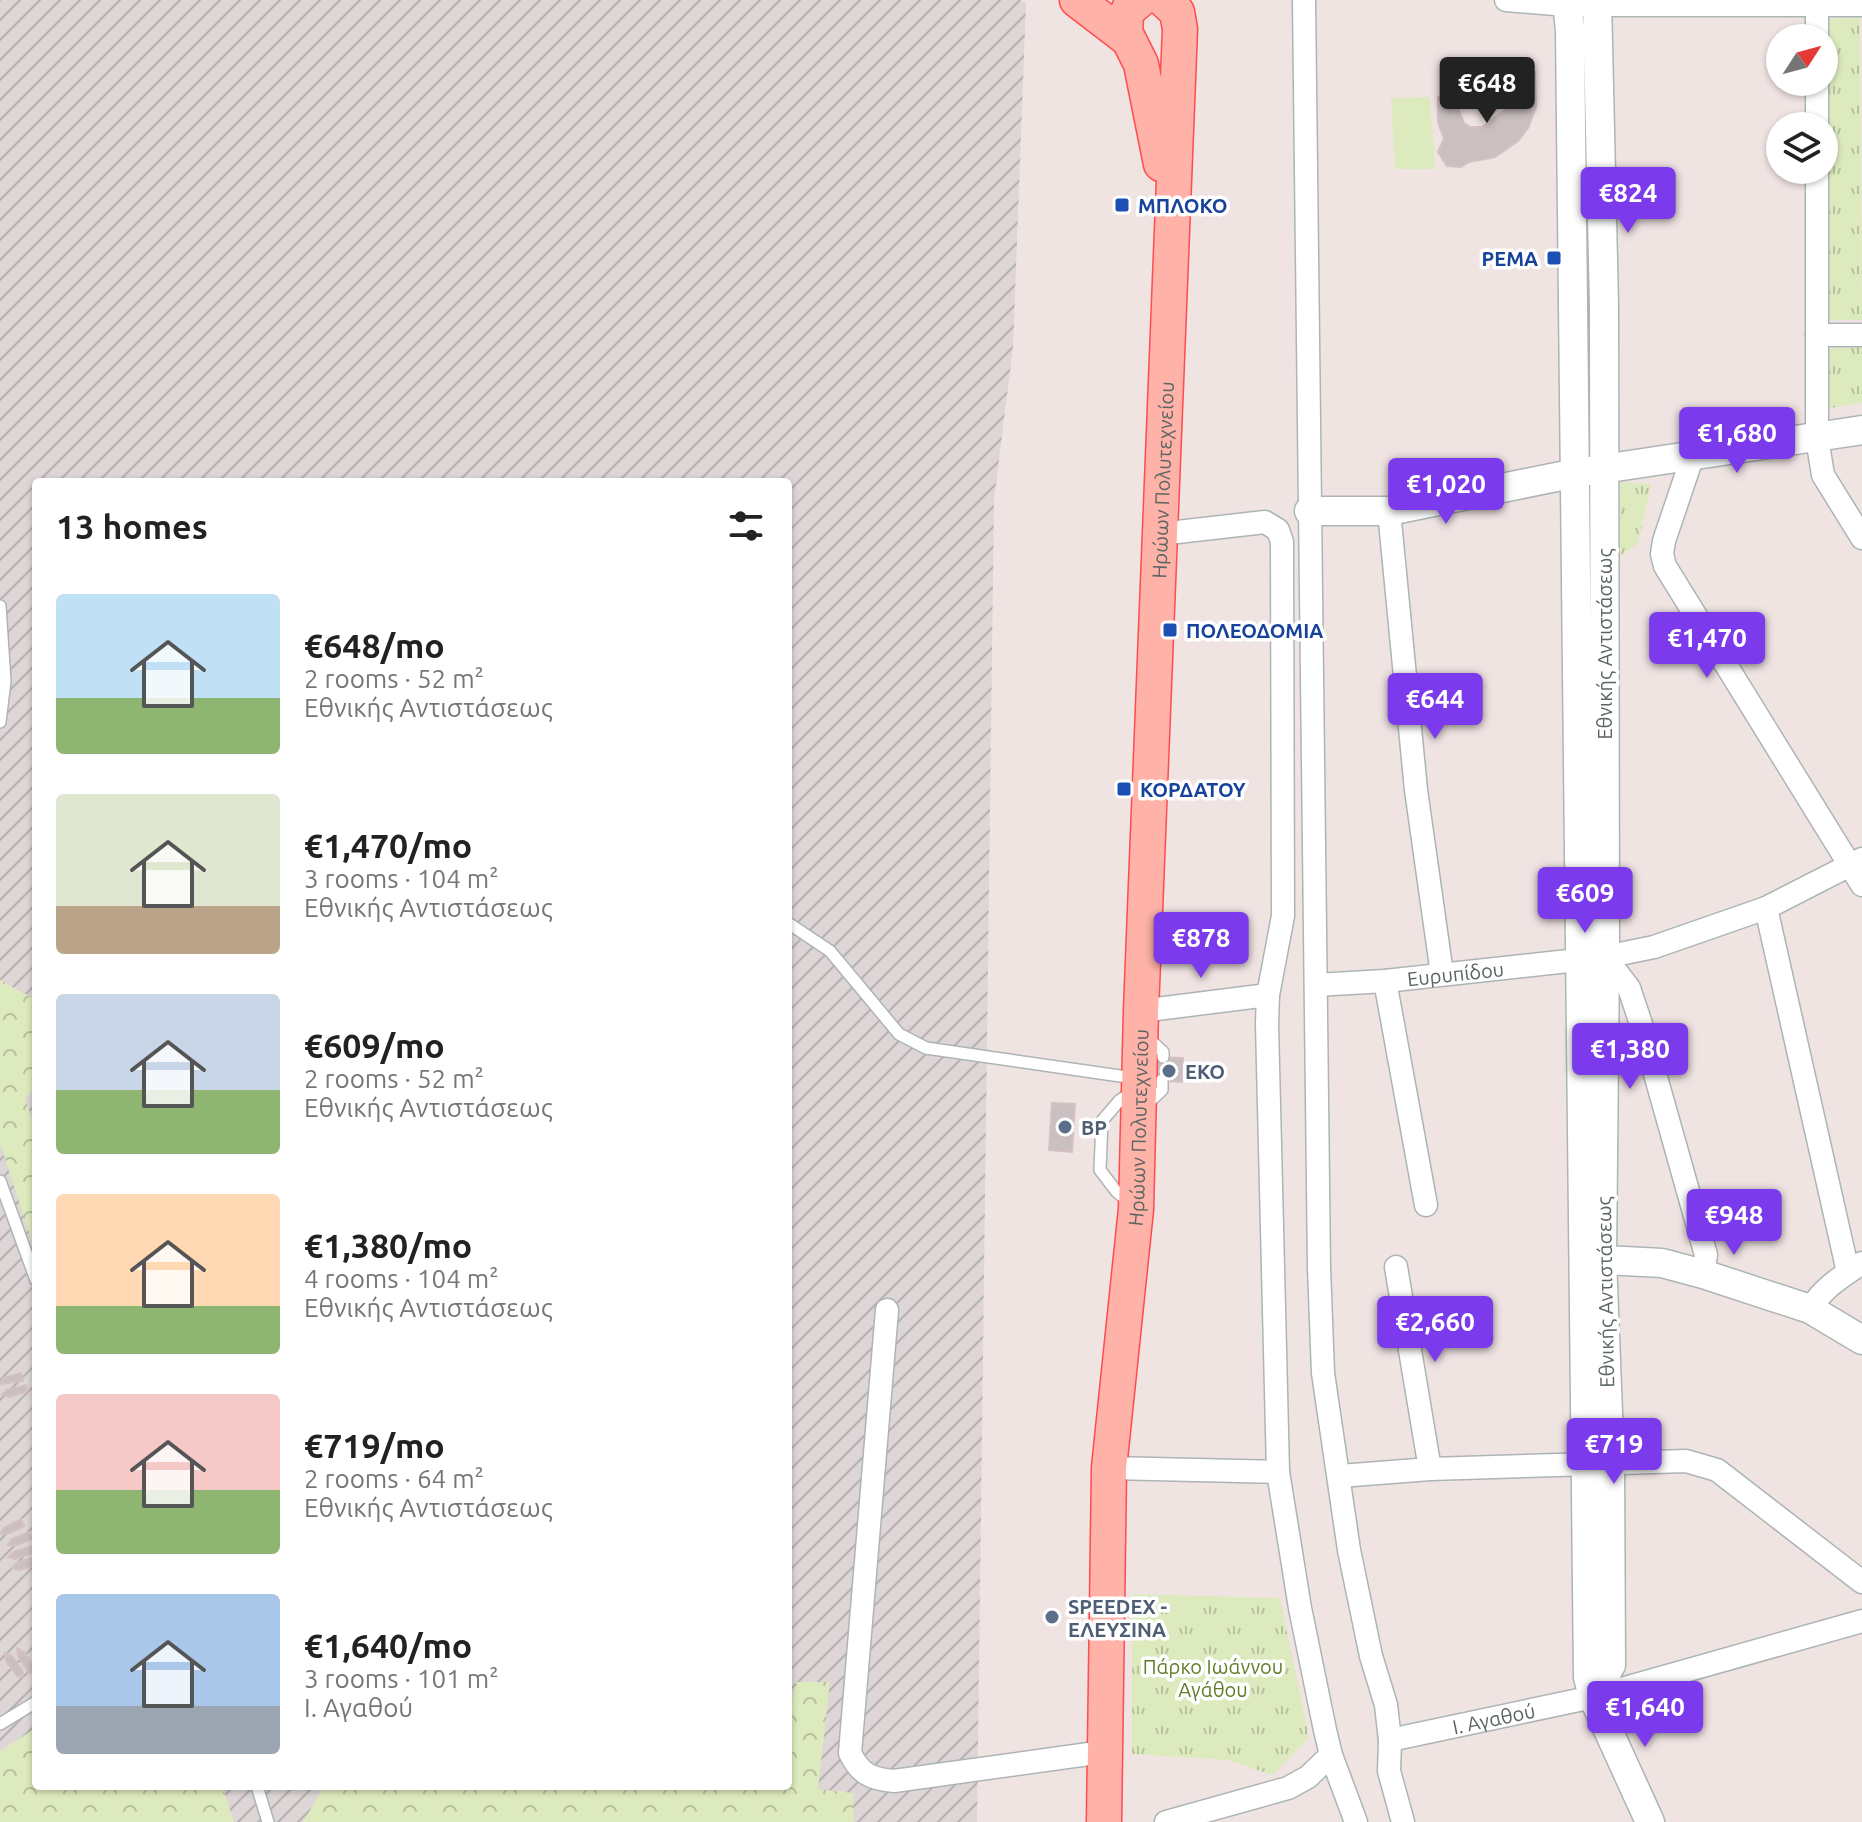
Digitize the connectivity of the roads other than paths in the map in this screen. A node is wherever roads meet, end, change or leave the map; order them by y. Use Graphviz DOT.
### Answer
graph roads {
  1 [pos="1077,0"];
  2 [pos="1304,0"];
  3 [pos="1506,0"];
  4 [pos="1597,1"];
  5 [pos="1567,2"];
  6 [pos="1817,2"];
  7 [pos="1862,5"];
  8 [pos="1152,7"];
  9 [pos="1817,24"];
  10 [pos="1131,43"];
  11 [pos="1817,184"];
  12 [pos="1173,194"];
  13 [pos="1817,335"];
  14 [pos="1862,335"];
  15 [pos="1862,430"];
  16 [pos="1817,438"];
  17 [pos="1693,455"];
  18 [pos="1604,468"];
  19 [pos="1576,473"];
  20 [pos="1309,511"];
  21 [pos="1389,511"];
  22 [pos="1160,534"];
  23 [pos="1862,538"];
  24 [pos="0,606"];
  25 [pos="0,722"];
  26 [pos="1856,862"];
  27 [pos="1862,885"];
  28 [pos="1766,908"];
  29 [pos="792,926"];
  30 [pos="1593,958"];
  31 [pos="1442,974"];
  32 [pos="1385,981"];
  33 [pos="1316,985"];
  34 [pos="1268,995"];
  35 [pos="1146,1065"];
  36 [pos="0,1181"];
  37 [pos="1426,1205"];
  38 [pos="1592,1259"];
  39 [pos="1396,1267"];
  40 [pos="1855,1268"];
  41 [pos="32,1269"];
  42 [pos="1703,1274"];
  43 [pos="1810,1309"];
  44 [pos="887,1310"];
  45 [pos="1862,1340"];
  46 [pos="1597,1464"];
  47 [pos="1109,1468"];
  48 [pos="1430,1469"];
  49 [pos="1278,1472"];
  50 [pos="1340,1476"];
  51 [pos="1862,1582"];
  52 [pos="1862,1621"];
  53 [pos="1593,1697"];
  54 [pos="32,1704"];
  55 [pos="0,1724"];
  56 [pos="1390,1740"];
  57 [pos="1103,1752"];
  58 [pos="1331,1755"];
  59 [pos="258,1790"];
  60 [pos="268,1822"];
  61 [pos="1104,1822"];
  62 [pos="1166,1822"];
  63 [pos="1356,1822"];
  64 [pos="1403,1822"];
  65 [pos="1650,1822"];
  1 -- 10 [label="main road"];
  2 -- 20 [label="street"];
  3 -- 5 [label="street"];
  4 -- 5 [label="street"];
  4 -- 6 [label="street"];
  4 -- 18 [label="street, Εθνικής Αντιστάσεως"];
  5 -- 19 [label="street, Εθνικής Αντιστάσεως"];
  6 -- 7 [label="street"];
  6 -- 9 [label="street"];
  8 -- 10 [label="main road, Ηρώων Πολυτεχνείου"];
  8 -- 10 [label="main road"];
  8 -- 12 [label="main road, Ηρώων Πολυτεχνείου"];
  10 -- 12 [label="main road, Ηρώων Πολυτεχνείου"];
  11 -- 13 [label="street"];
  12 -- 22 [label="main road, Ηρώων Πολυτεχνείου"];
  13 -- 14 [label="street"];
  13 -- 16 [label="street"];
  15 -- 16 [label="street"];
  16 -- 17 [label="street"];
  16 -- 23 [label="street"];
  17 -- 18 [label="street"];
  17 -- 26 [label="street"];
  18 -- 19 [label="street"];
  18 -- 30 [label="street, Εθνικής Αντιστάσεως"];
  19 -- 21 [label="street"];
  19 -- 30 [label="street, Εθνικής Αντιστάσεως"];
  20 -- 21 [label="street"];
  20 -- 33 [label="street"];
  21 -- 31 [label="street"];
  22 -- 34 [label="street"];
  22 -- 35 [label="main road, Ηρώων Πολυτεχνείου"];
  24 -- 25 [label="lane"];
  26 -- 27 [label="street"];
  26 -- 28 [label="street, Ευρυπίδου"];
  28 -- 30 [label="street, Ευρυπίδου"];
  28 -- 40 [label="street"];
  29 -- 35 [label="lane"];
  30 -- 31 [label="street, Ευρυπίδου"];
  30 -- 38 [label="street, Εθνικής Αντιστάσεως"];
  30 -- 42 [label="street"];
  31 -- 32 [label="street, Ευρυπίδου"];
  32 -- 33 [label="street, Ευρυπίδου"];
  32 -- 37 [label="street"];
  33 -- 50 [label="street"];
  34 -- 35 [label="street"];
  34 -- 49 [label="street"];
  35 -- 47 [label="main road, Ηρώων Πολυτεχνείου"];
  36 -- 41 [label="lane"];
  38 -- 42 [label="street"];
  38 -- 46 [label="street, Εθνικής Αντιστάσεως"];
  39 -- 48 [label="street"];
  40 -- 43 [label="street"];
  42 -- 43 [label="street"];
  43 -- 45 [label="street"];
  44 -- 57 [label="street"];
  46 -- 48 [label="street"];
  46 -- 51 [label="street"];
  46 -- 53 [label="street, Εθνικής Αντιστάσεως"];
  47 -- 49 [label="street"];
  47 -- 57 [label="main road, Ηρώων Πολυτεχνείου"];
  48 -- 50 [label="street"];
  49 -- 58 [label="street"];
  50 -- 56 [label="street"];
  52 -- 53 [label="street, Ι. Αγαθού"];
  53 -- 56 [label="street, Ι. Αγαθού"];
  53 -- 65 [label="street, Εθνικής Αντιστάσεως"];
  54 -- 55 [label="lane"];
  56 -- 64 [label="street"];
  57 -- 61 [label="main road, Ηρώων Πολυτεχνείου"];
  58 -- 62 [label="street"];
  58 -- 63 [label="street"];
  59 -- 60 [label="lane"];
}
